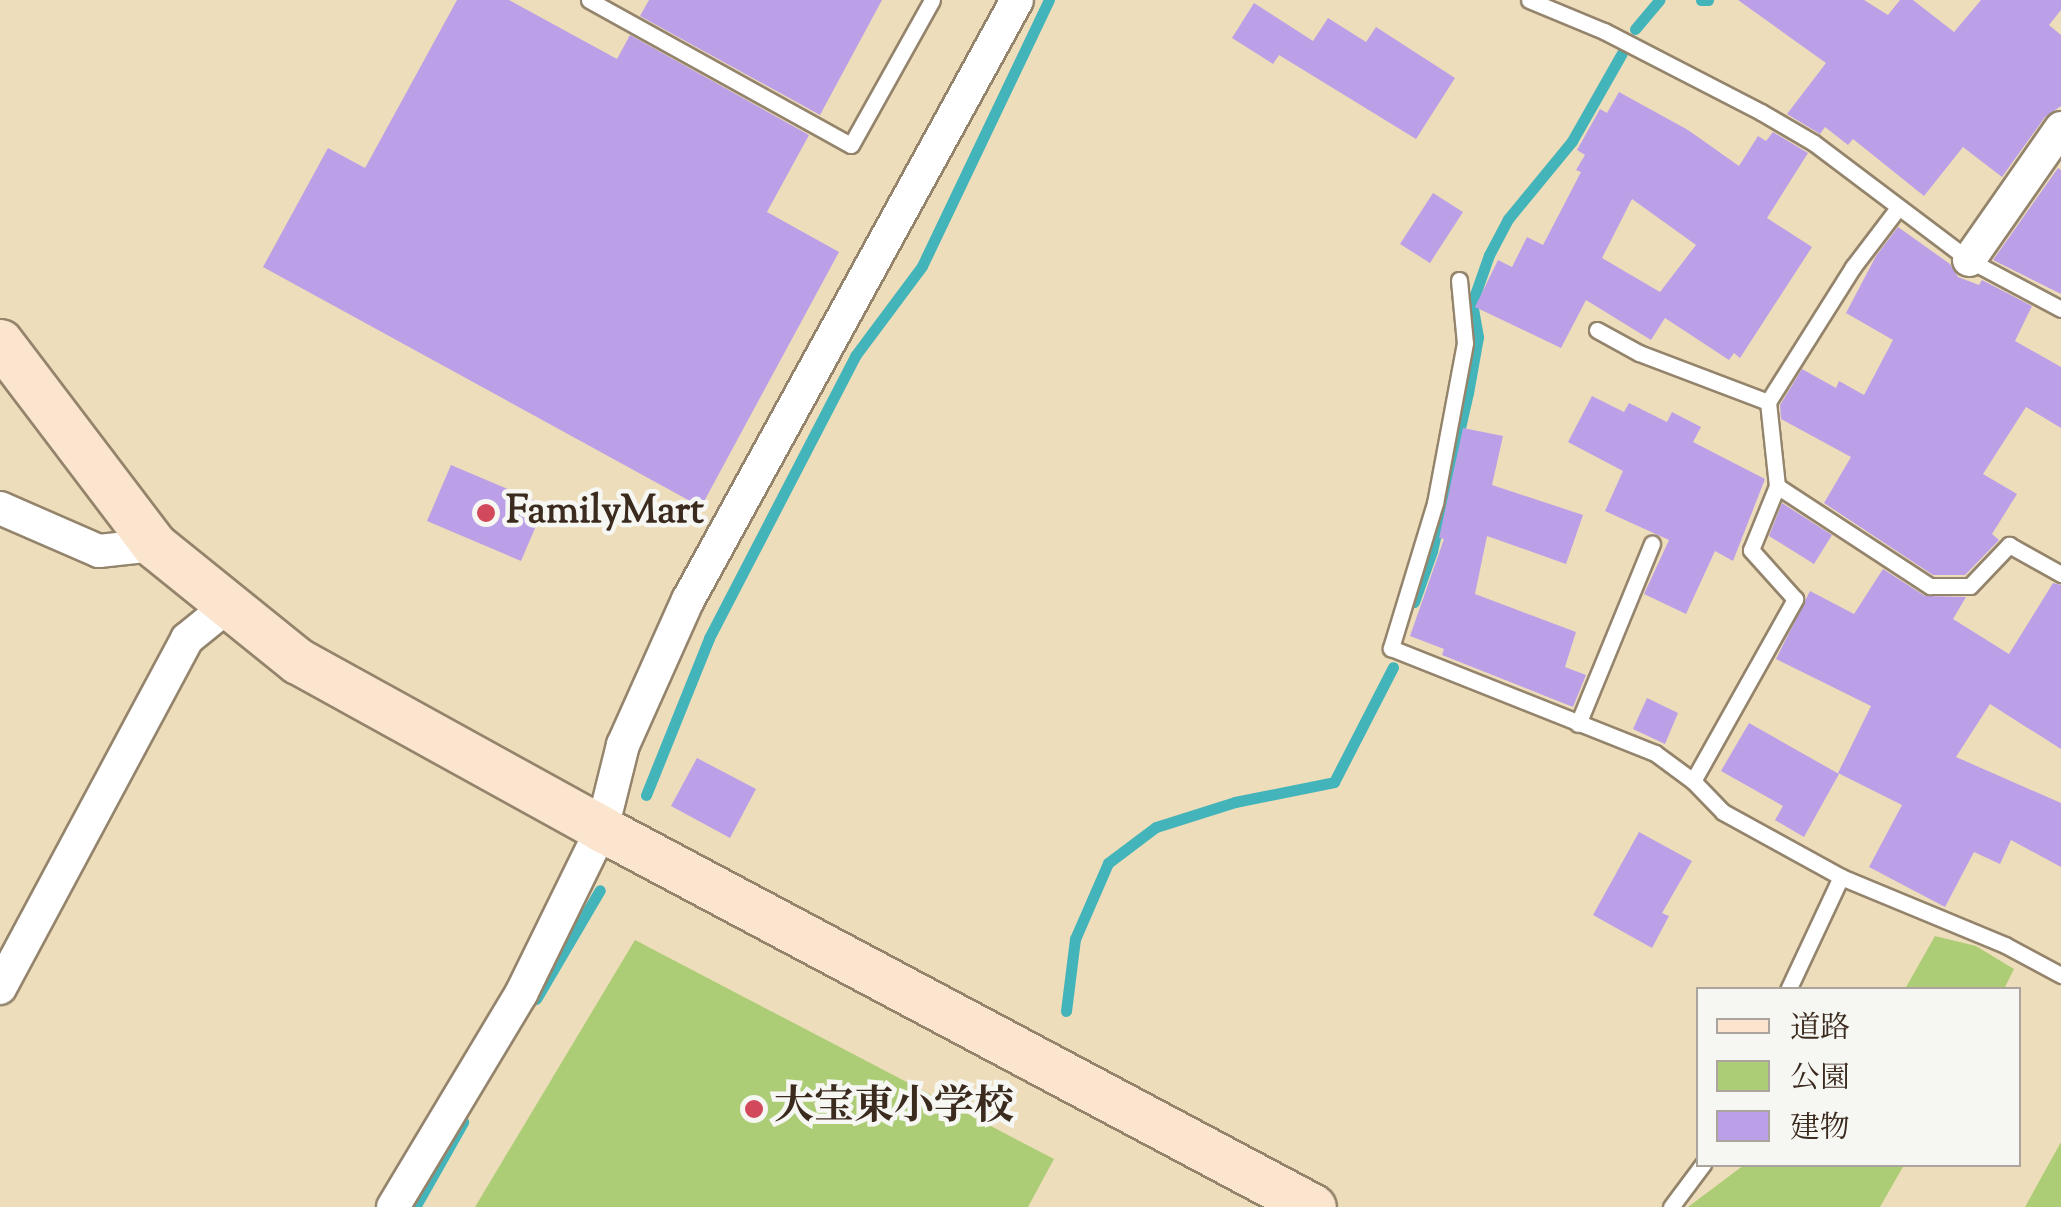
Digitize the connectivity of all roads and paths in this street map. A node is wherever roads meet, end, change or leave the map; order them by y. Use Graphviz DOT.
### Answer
graph roads {
  1 [pos="589,0"];
  2 [pos="932,0"];
  3 [pos="1017,0"];
  4 [pos="1529,0"];
  5 [pos="2061,128"];
  6 [pos="1898,208"];
  7 [pos="1969,260"];
  8 [pos="1460,280"];
  9 [pos="2061,310"];
  10 [pos="1597,330"];
  11 [pos="0,342"];
  12 [pos="1768,402"];
  13 [pos="1777,486"];
  14 [pos="0,508"];
  15 [pos="1652,544"];
  16 [pos="154,545"];
  17 [pos="2061,574"];
  18 [pos="228,605"];
  19 [pos="1578,724"];
  20 [pos="1694,781"];
  21 [pos="602,830"];
  22 [pos="1841,877"];
  23 [pos="2061,975"];
  24 [pos="1789,987"];
  25 [pos="0,988"];
  26 [pos="1701,1167"];
  27 [pos="392,1207"];
  28 [pos="1313,1207"];
  29 [pos="1671,1207"];
  1 -- 2 [label="lane"];
  3 -- 21 [label="street"];
  4 -- 6 [label="lane"];
  5 -- 7 [label="street"];
  6 -- 7 [label="lane"];
  6 -- 12 [label="lane"];
  7 -- 9 [label="lane"];
  8 -- 19 [label="lane"];
  10 -- 12 [label="lane"];
  11 -- 16 [label="street"];
  12 -- 13 [label="lane"];
  13 -- 17 [label="lane"];
  13 -- 20 [label="lane"];
  14 -- 16 [label="street"];
  15 -- 19 [label="lane"];
  16 -- 18 [label="street"];
  18 -- 21 [label="street"];
  18 -- 25 [label="street"];
  19 -- 20 [label="lane"];
  20 -- 22 [label="lane"];
  21 -- 27 [label="street"];
  21 -- 28 [label="street"];
  22 -- 23 [label="lane"];
  22 -- 24 [label="lane"];
  26 -- 29 [label="lane"];
}
